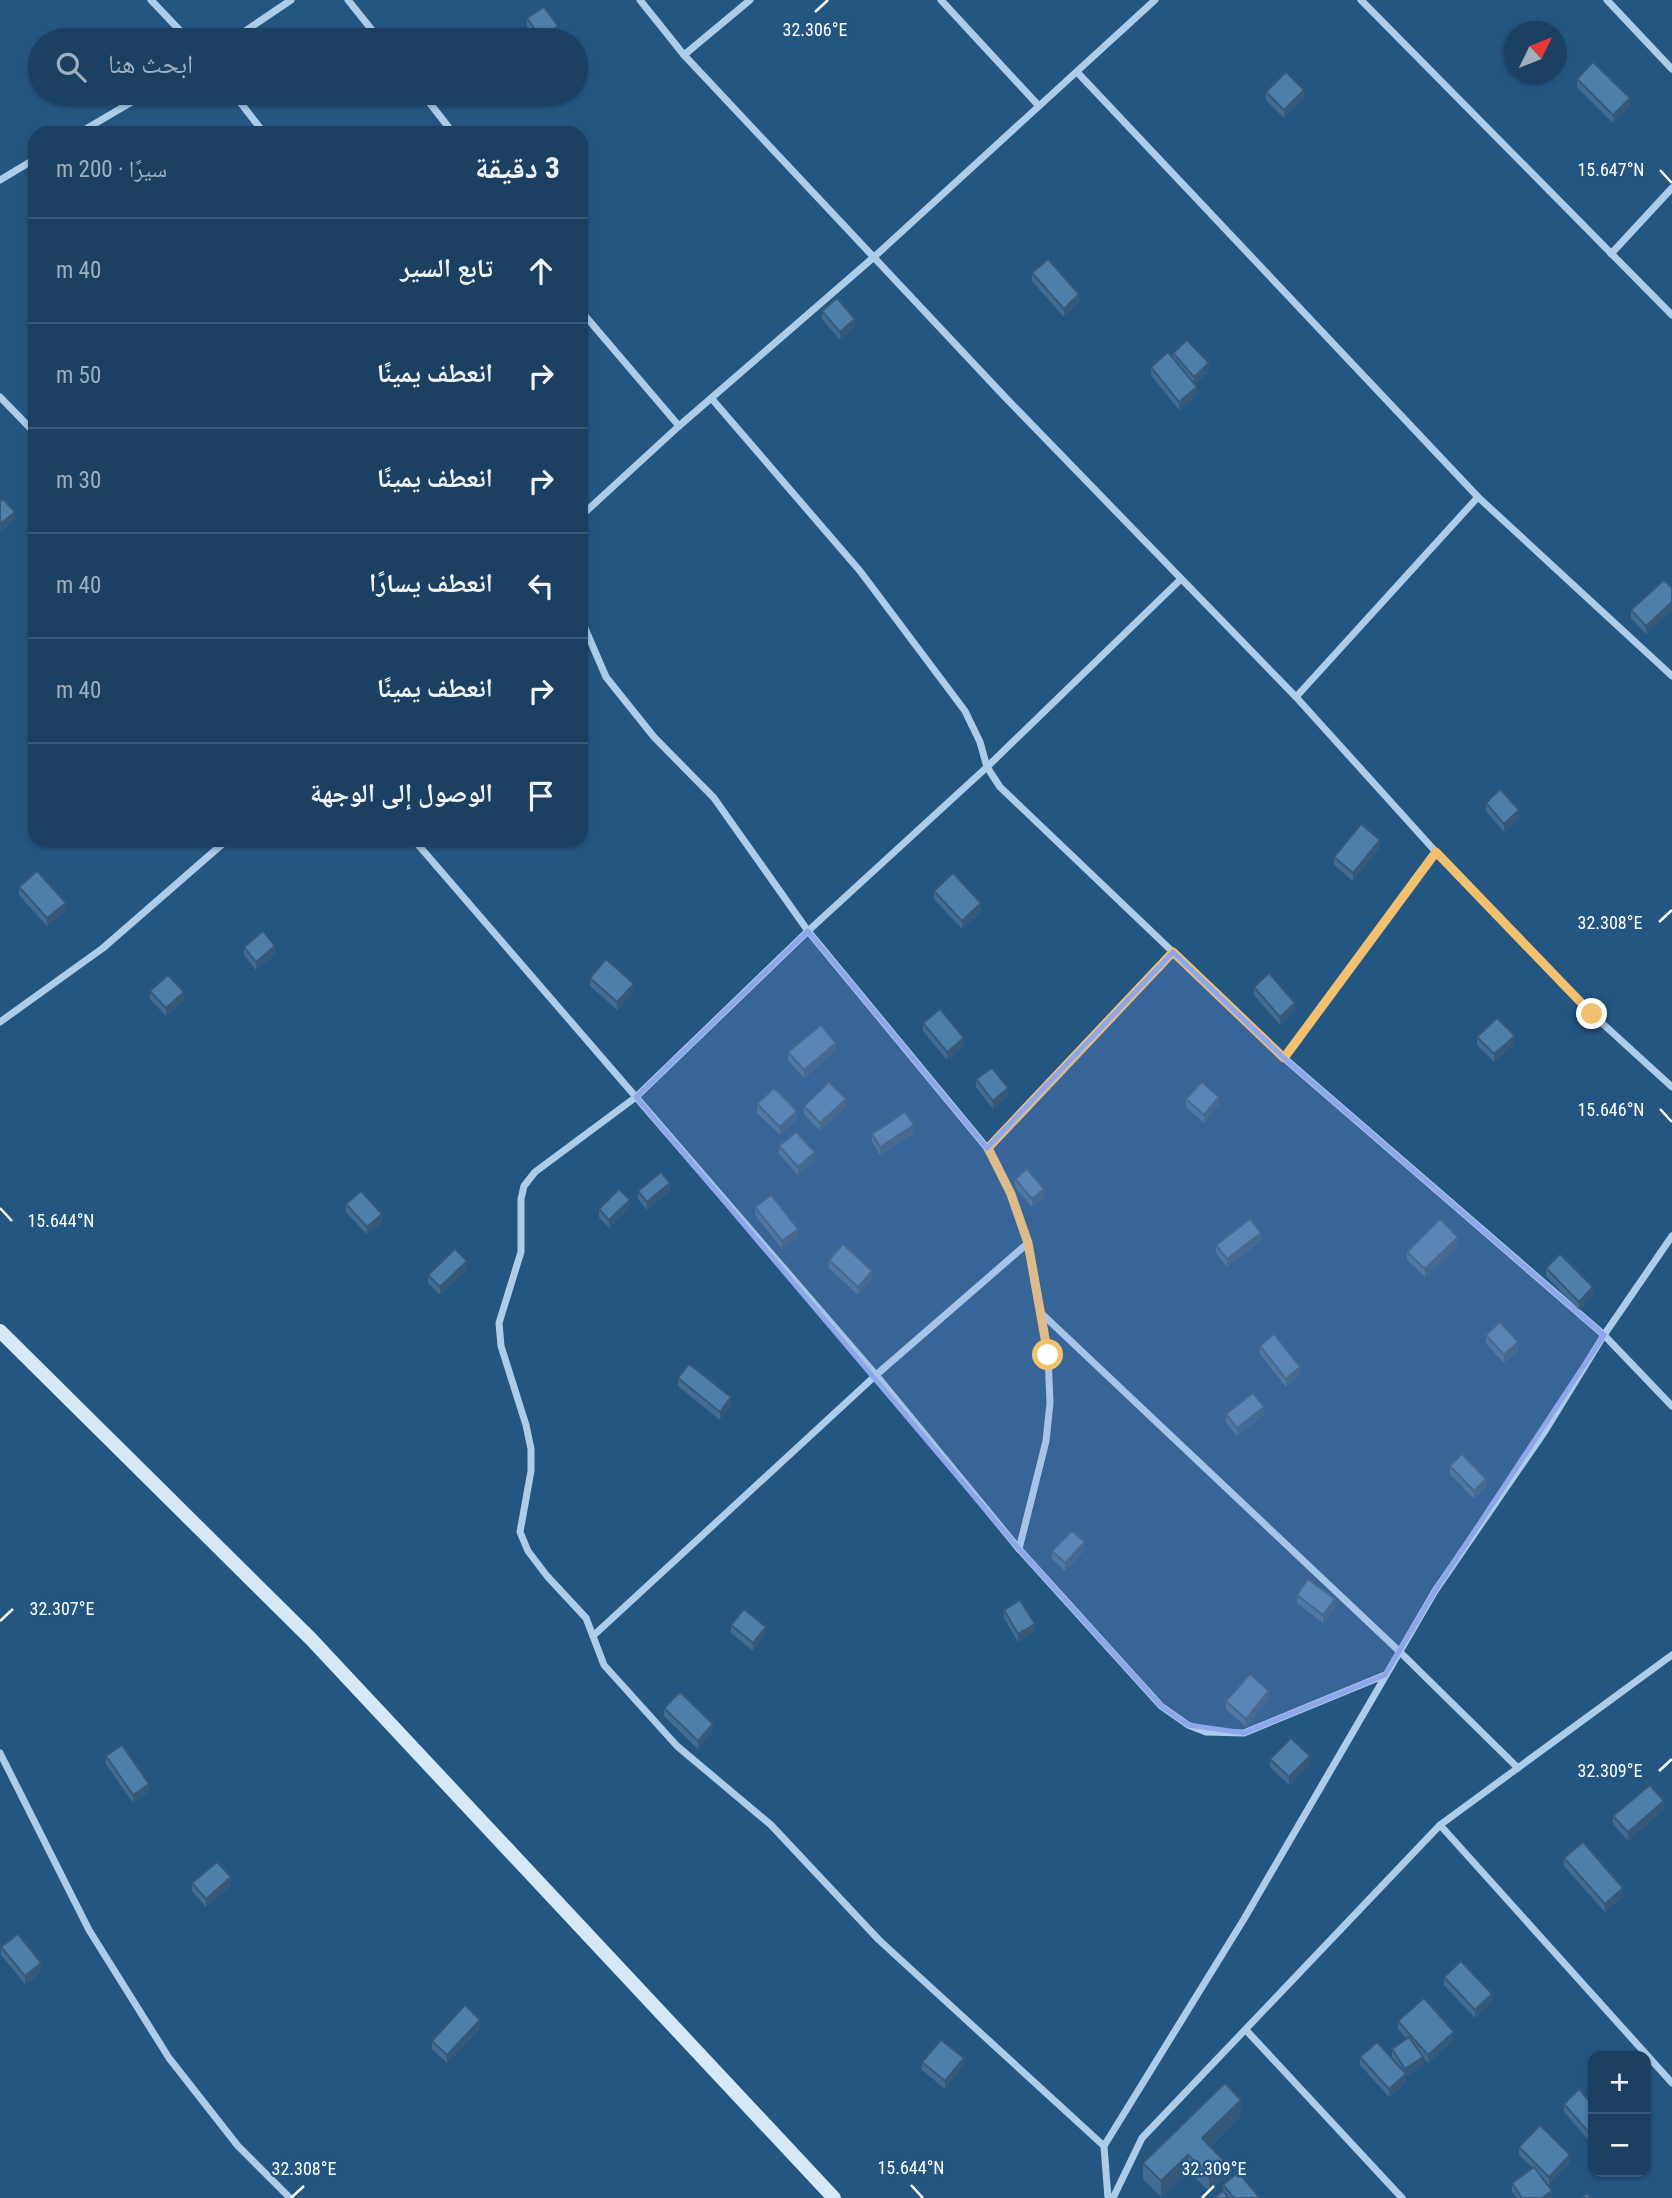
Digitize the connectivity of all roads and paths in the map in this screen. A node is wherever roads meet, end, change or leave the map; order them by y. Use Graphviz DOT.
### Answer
graph roads {
  1 [pos="151,0"];
  2 [pos="292,0"];
  3 [pos="348,0"];
  4 [pos="640,0"];
  5 [pos="750,0"];
  6 [pos="941,0"];
  7 [pos="1155,0"];
  8 [pos="1361,0"];
  9 [pos="1607,0"];
  10 [pos="178,28"];
  11 [pos="250,28"];
  12 [pos="370,28"];
  13 [pos="684,55"];
  14 [pos="1672,69"];
  15 [pos="1077,72"];
  16 [pos="127,105"];
  17 [pos="242,105"];
  18 [pos="431,105"];
  19 [pos="1040,106"];
  20 [pos="91,126"];
  21 [pos="259,126"];
  22 [pos="448,126"];
  23 [pos="28,163"];
  24 [pos="0,180"];
  25 [pos="1672,188"];
  26 [pos="1611,254"];
  27 [pos="874,257"];
  28 [pos="1672,315"];
  29 [pos="588,319"];
  30 [pos="0,397"];
  31 [pos="712,399"];
  32 [pos="28,426"];
  33 [pos="679,426"];
  34 [pos="1478,497"];
  35 [pos="588,510"];
  36 [pos="1181,579"];
  37 [pos="588,635"];
  38 [pos="1672,676"];
  39 [pos="1296,696"];
  40 [pos="987,767"];
  41 [pos="219,847"];
  42 [pos="420,847"];
  43 [pos="1436,852"];
  44 [pos="808,931"];
  45 [pos="1173,952"];
  46 [pos="0,1022"];
  47 [pos="1284,1058"];
  48 [pos="1672,1087"];
  49 [pos="636,1097"];
  50 [pos="988,1148"];
  51 [pos="1672,1237"];
  52 [pos="1028,1243"];
  53 [pos="1040,1313"];
  54 [pos="0,1331"];
  55 [pos="1604,1335"];
  56 [pos="876,1375"];
  57 [pos="1672,1406"];
  58 [pos="1019,1549"];
  59 [pos="593,1636"];
  60 [pos="1399,1651"];
  61 [pos="1672,1655"];
  62 [pos="1385,1675"];
  63 [pos="0,1754"];
  64 [pos="1518,1768"];
  65 [pos="1440,1825"];
  66 [pos="1246,2030"];
  67 [pos="1672,2083"];
  68 [pos="1104,2146"];
  69 [pos="290,2198"];
  70 [pos="834,2198"];
  71 [pos="1110,2198"];
  72 [pos="1402,2198"];
  1 -- 10 [label="street"];
  2 -- 11 [label="street"];
  3 -- 12 [label="street"];
  4 -- 13 [label="street"];
  5 -- 13 [label="street"];
  6 -- 19 [label="street"];
  7 -- 15 [label="street"];
  8 -- 26 [label="street"];
  9 -- 14 [label="street"];
  13 -- 27 [label="street"];
  15 -- 19 [label="street"];
  15 -- 34 [label="street"];
  16 -- 20 [label="street"];
  17 -- 21 [label="street"];
  18 -- 22 [label="street"];
  19 -- 27 [label="street"];
  23 -- 24 [label="street"];
  25 -- 26 [label="street"];
  26 -- 28 [label="street"];
  27 -- 31 [label="street"];
  27 -- 36 [label="street"];
  29 -- 33 [label="street"];
  30 -- 32 [label="street"];
  31 -- 33 [label="street"];
  31 -- 40 [label="street"];
  33 -- 35 [label="street"];
  34 -- 38 [label="street"];
  34 -- 39 [label="street"];
  36 -- 39 [label="street"];
  36 -- 40 [label="street"];
  37 -- 44 [label="street"];
  39 -- 43 [label="street"];
  40 -- 44 [label="street"];
  40 -- 45 [label="street"];
  41 -- 46 [label="street"];
  42 -- 49 [label="street"];
  43 -- 47 [label="street"];
  43 -- 48 [label="street"];
  44 -- 49 [label="street"];
  44 -- 50 [label="street"];
  45 -- 47 [label="street"];
  45 -- 50 [label="street"];
  47 -- 55 [label="street"];
  49 -- 56 [label="street"];
  49 -- 59 [label="street"];
  50 -- 52 [label="street"];
  51 -- 55 [label="street"];
  52 -- 53 [label="street"];
  52 -- 56 [label="street"];
  53 -- 58 [label="street"];
  53 -- 60 [label="street"];
  54 -- 70 [label="main road"];
  55 -- 57 [label="street"];
  55 -- 60 [label="street"];
  56 -- 58 [label="street"];
  56 -- 59 [label="street"];
  58 -- 62 [label="street"];
  59 -- 68 [label="street"];
  60 -- 62 [label="street"];
  60 -- 64 [label="street"];
  61 -- 64 [label="street"];
  62 -- 68 [label="street"];
  63 -- 69 [label="street"];
  64 -- 65 [label="street"];
  65 -- 66 [label="street"];
  65 -- 67 [label="street"];
  66 -- 71 [label="street"];
  66 -- 72 [label="street"];
  68 -- 71 [label="street"];
}
